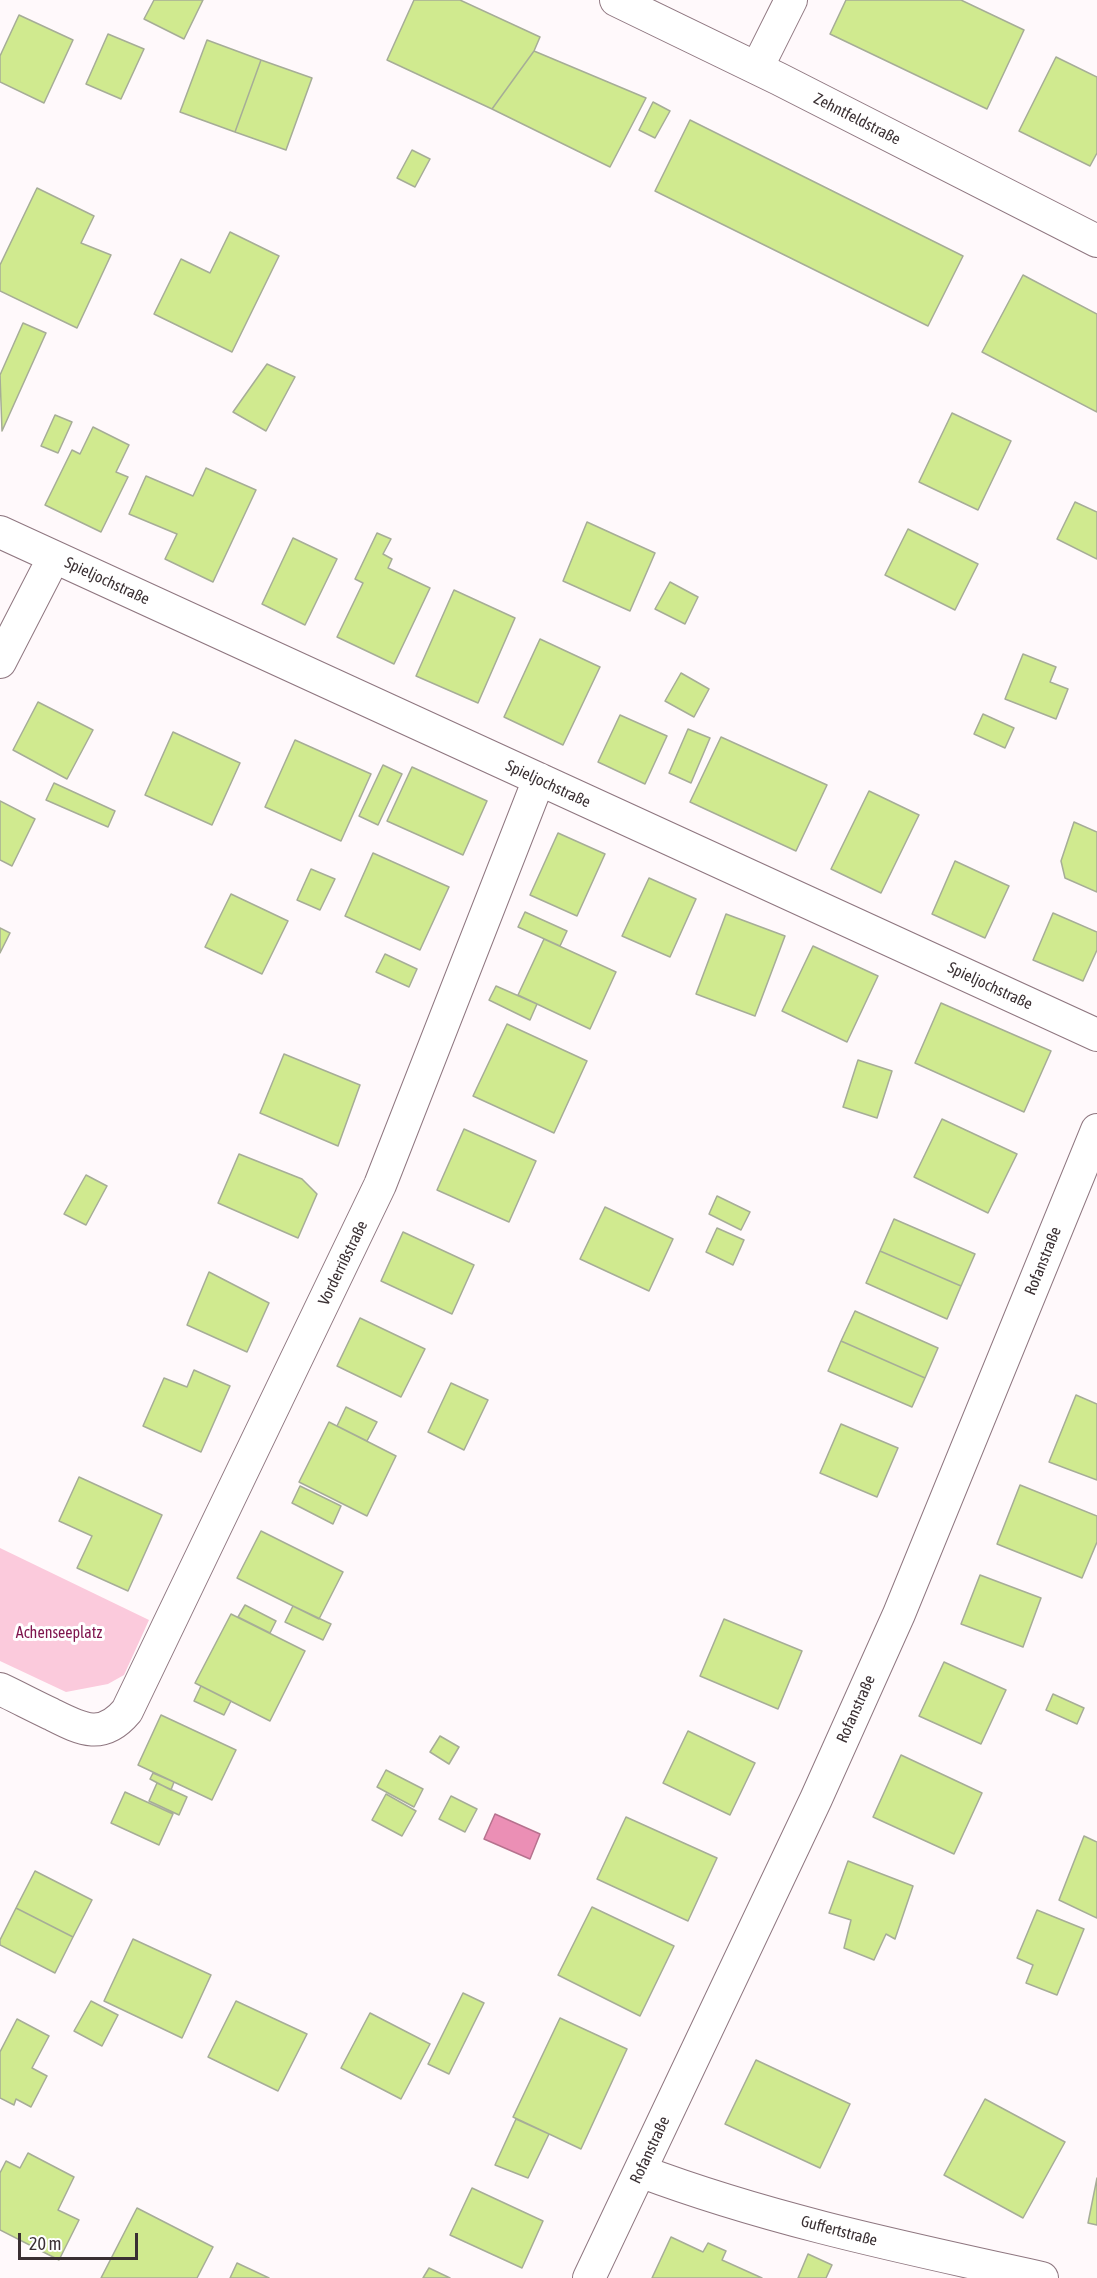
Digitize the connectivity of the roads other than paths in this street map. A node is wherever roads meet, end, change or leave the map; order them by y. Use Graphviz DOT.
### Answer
graph roads {
  1 [pos="616,0"];
  2 [pos="791,0"];
  3 [pos="757,68"];
  4 [pos="1097,241"];
  5 [pos="0,532"];
  6 [pos="54,557"];
  7 [pos="0,662"];
  8 [pos="539,779"];
  9 [pos="1097,1035"];
  10 [pos="1097,1130"];
  11 [pos="0,1689"];
  12 [pos="640,2171"];
  13 [pos="589,2278"];
  14 [pos="1042,2278"];
  1 -- 3 [label="street, Zehntfeldstraße"];
  2 -- 3 [label="street"];
  3 -- 4 [label="street, Zehntfeldstraße"];
  5 -- 6 [label="street, Spieljochstraße"];
  6 -- 7 [label="street"];
  6 -- 8 [label="street, Spieljochstraße"];
  8 -- 9 [label="street, Spieljochstraße"];
  8 -- 11 [label="street, Vorderrißstraße"];
  10 -- 12 [label="street, Rofanstraße"];
  12 -- 13 [label="street, Rofanstraße"];
  12 -- 14 [label="street, Guffertstraße"];
}
